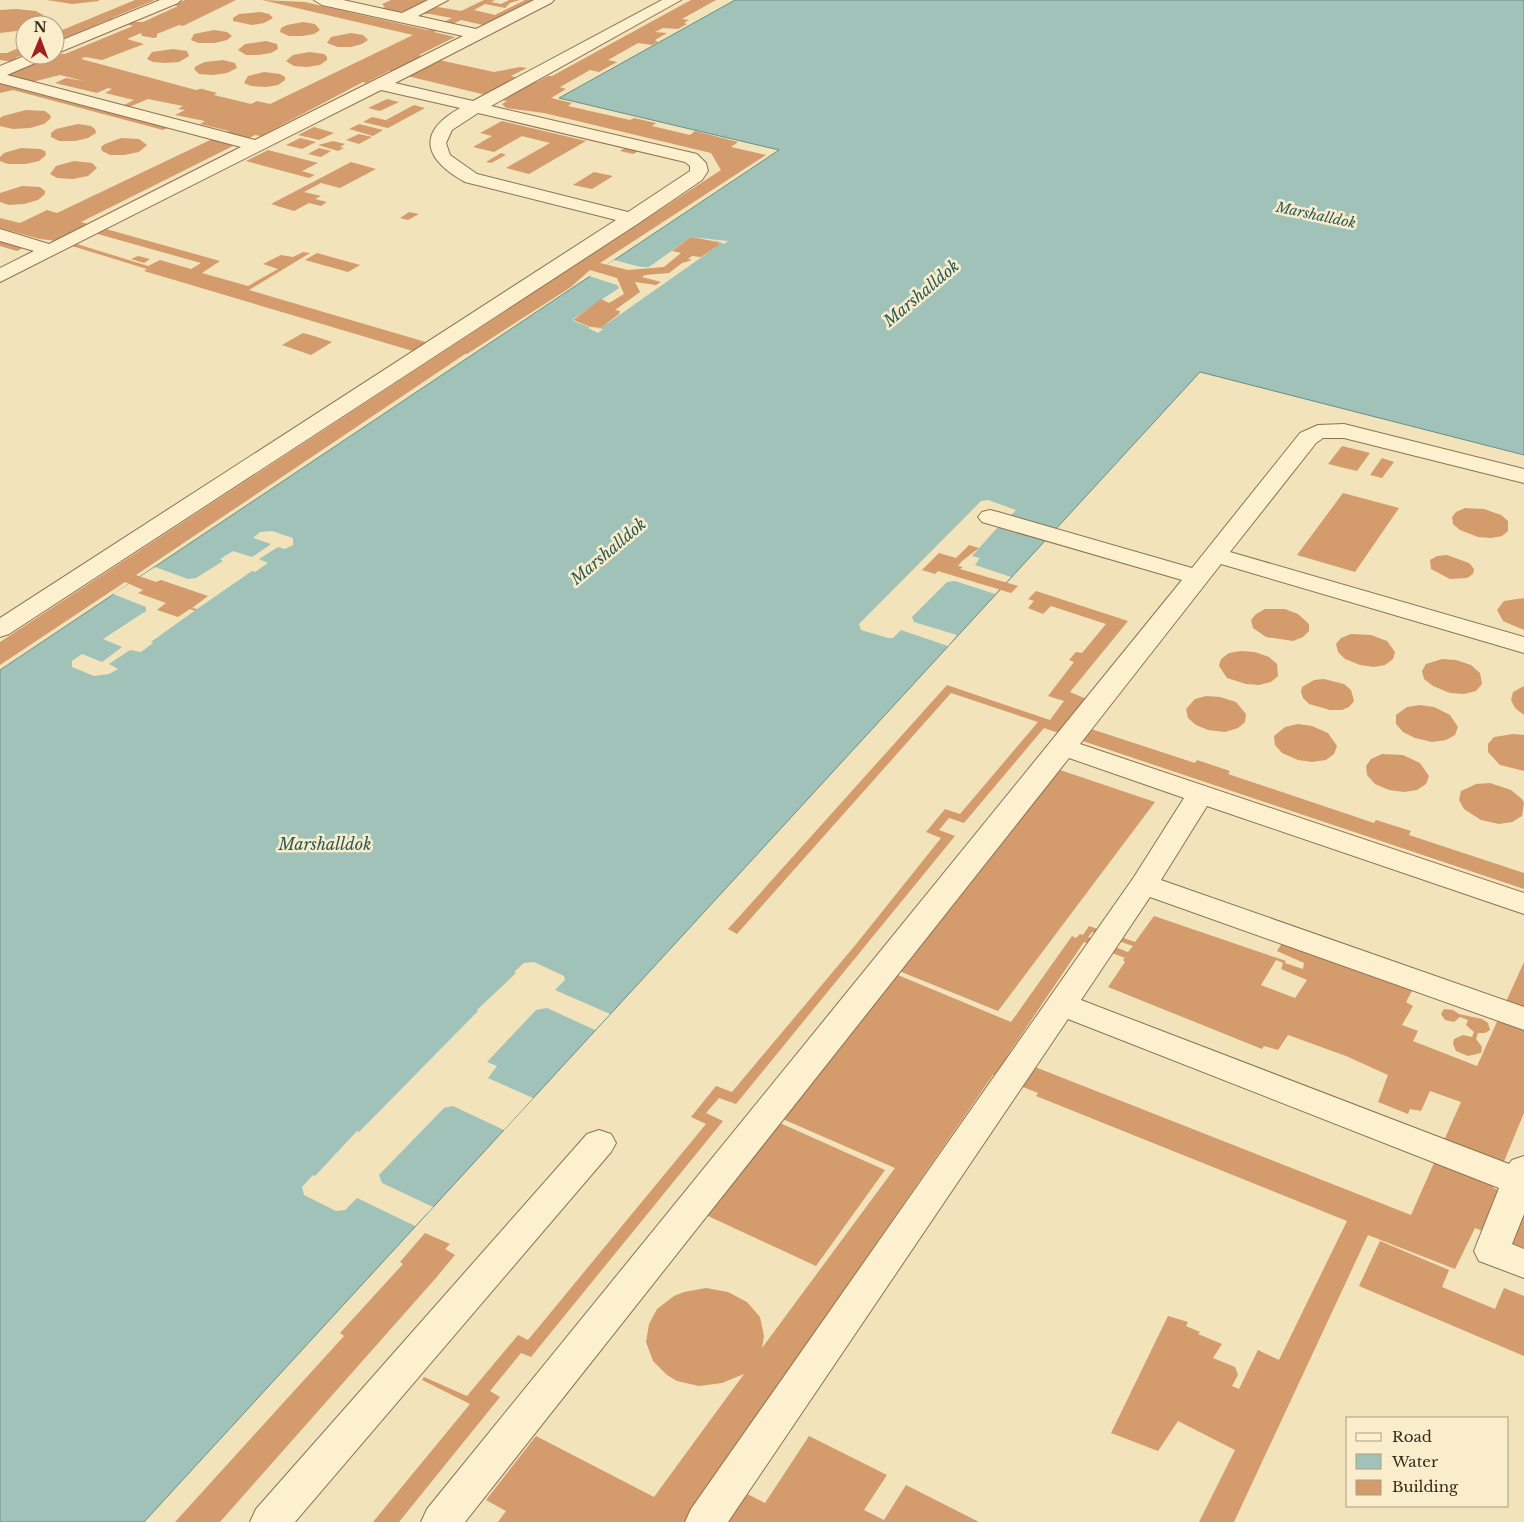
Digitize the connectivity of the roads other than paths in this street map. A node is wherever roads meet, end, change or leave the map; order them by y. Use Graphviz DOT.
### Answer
graph roads {
  1 [pos="174,0"];
  2 [pos="322,0"];
  3 [pos="440,0"];
  4 [pos="546,0"];
  5 [pos="673,0"];
  6 [pos="403,18"];
  7 [pos="478,34"];
  8 [pos="65,45"];
  9 [pos="17,65"];
  10 [pos="3,71"];
  11 [pos="378,84"];
  12 [pos="476,107"];
  13 [pos="257,146"];
  14 [pos="632,219"];
  15 [pos="0,235"];
  16 [pos="51,250"];
  17 [pos="0,276"];
  18 [pos="1524,476"];
  19 [pos="990,517"];
  20 [pos="1215,555"];
  21 [pos="1198,577"];
  22 [pos="0,629"];
  23 [pos="1524,645"];
  24 [pos="1063,747"];
  25 [pos="1200,794"];
  26 [pos="1144,884"];
  27 [pos="1524,904"];
  28 [pos="1060,1004"];
  29 [pos="1524,1019"];
  30 [pos="599,1143"];
  31 [pos="1522,1175"];
  32 [pos="1524,1264"];
  33 [pos="270,1522"];
  34 [pos="441,1522"];
  35 [pos="705,1522"];
  1 -- 8 [label="lane"];
  2 -- 6 [label="lane"];
  3 -- 6 [label="lane"];
  4 -- 7 [label="lane"];
  5 -- 12 [label="lane"];
  6 -- 7 [label="lane"];
  7 -- 11 [label="lane"];
  9 -- 10 [label="lane"];
  10 -- 13 [label="lane"];
  11 -- 12 [label="lane"];
  11 -- 13 [label="lane"];
  12 -- 14 [label="lane"];
  12 -- 14 [label="lane"];
  13 -- 16 [label="lane"];
  14 -- 22 [label="lane"];
  15 -- 16 [label="lane"];
  16 -- 17 [label="lane"];
  18 -- 20 [label="lane"];
  19 -- 21 [label="lane"];
  20 -- 21 [label="lane"];
  20 -- 23 [label="lane"];
  21 -- 24 [label="lane"];
  24 -- 25 [label="lane"];
  24 -- 34 [label="lane"];
  25 -- 26 [label="lane"];
  25 -- 27 [label="lane"];
  26 -- 28 [label="lane"];
  26 -- 29 [label="lane"];
  28 -- 31 [label="lane"];
  28 -- 35 [label="lane"];
  30 -- 33 [label="lane"];
  31 -- 32 [label="lane"];
}
